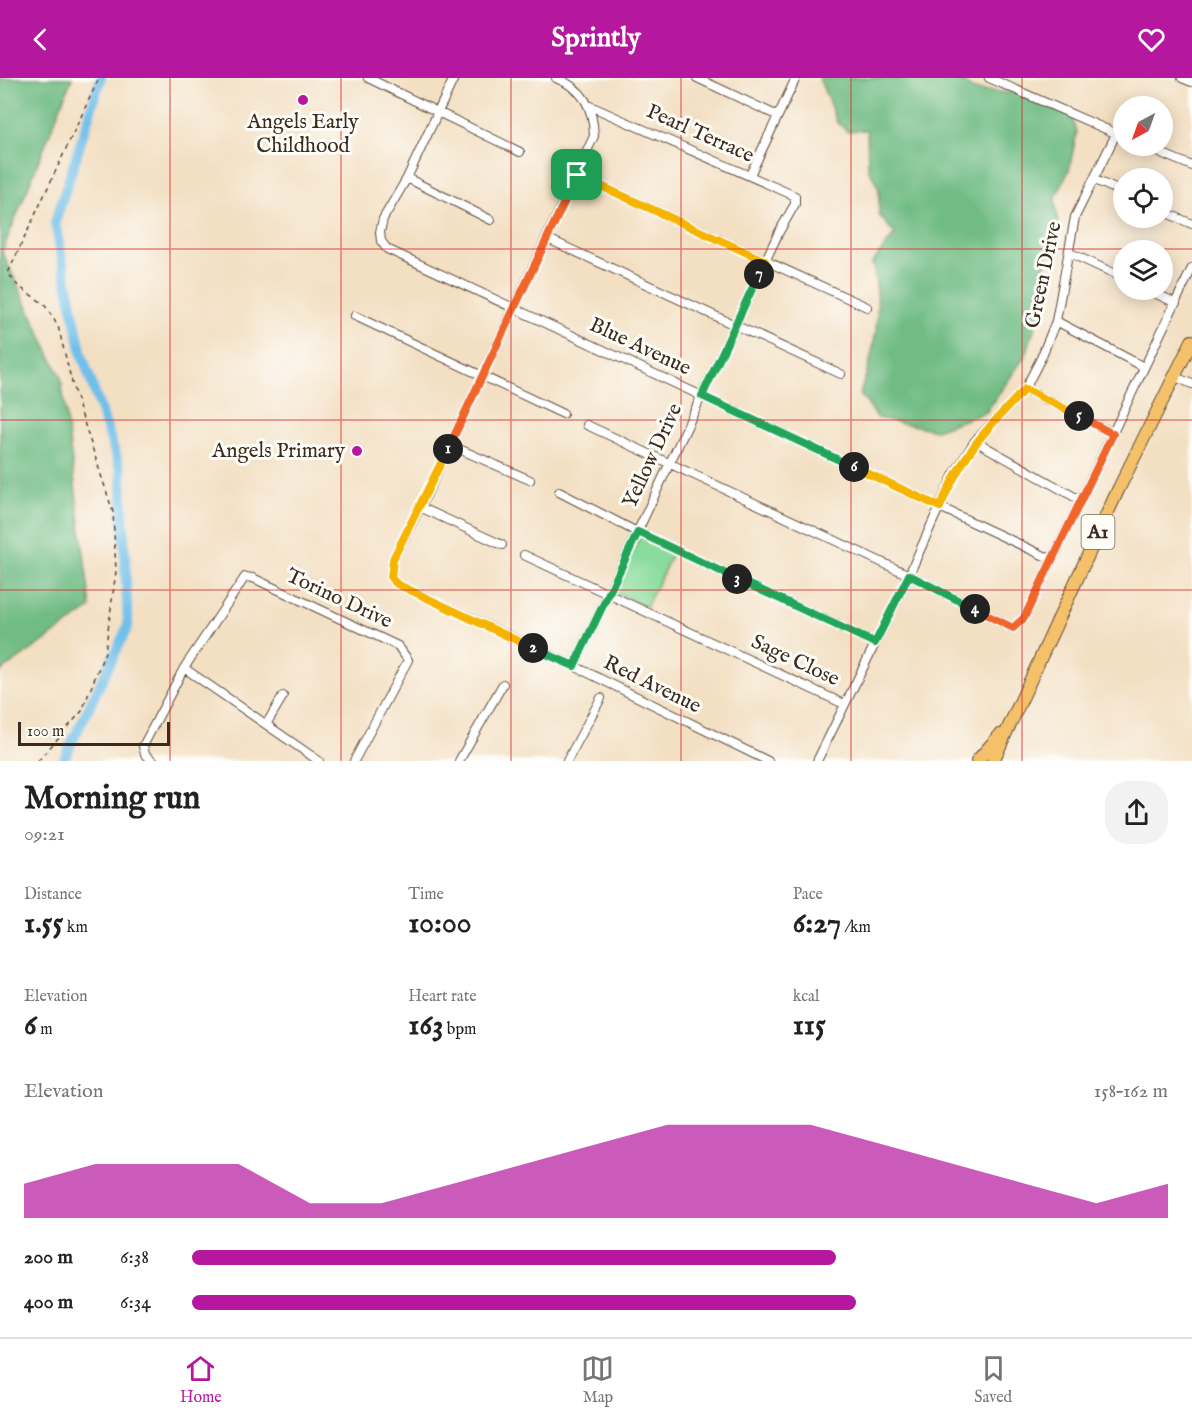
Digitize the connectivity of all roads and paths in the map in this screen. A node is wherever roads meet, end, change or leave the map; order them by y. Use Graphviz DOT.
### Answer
graph roads {
  1 [pos="99,78"];
  2 [pos="368,78"];
  3 [pos="453,78"];
  4 [pos="556,78"];
  5 [pos="697,78"];
  6 [pos="796,78"];
  7 [pos="989,78"];
  8 [pos="1182,78"];
  9 [pos="568,80"];
  10 [pos="1192,82"];
  11 [pos="590,106"];
  12 [pos="438,112"];
  13 [pos="778,117"];
  14 [pos="1113,132"];
  15 [pos="1113,148"];
  16 [pos="520,152"];
  17 [pos="1168,156"];
  18 [pos="1192,166"];
  19 [pos="577,175"];
  20 [pos="750,175"];
  21 [pos="407,178"];
  22 [pos="1095,180"];
  23 [pos="1113,188"];
  24 [pos="795,196"];
  25 [pos="1173,216"];
  26 [pos="491,220"];
  27 [pos="1192,224"];
  28 [pos="546,238"];
  29 [pos="1070,253"];
  30 [pos="765,261"];
  31 [pos="1192,268"];
  32 [pos="1113,273"];
  33 [pos="1170,300"];
  34 [pos="1176,303"];
  35 [pos="867,307"];
  36 [pos="514,309"];
  37 [pos="355,316"];
  38 [pos="1056,321"];
  39 [pos="735,325"];
  40 [pos="1192,340"];
  41 [pos="1144,367"];
  42 [pos="841,374"];
  43 [pos="1173,375"];
  44 [pos="483,376"];
  45 [pos="1192,384"];
  46 [pos="1025,389"];
  47 [pos="702,396"];
  48 [pos="563,414"];
  49 [pos="587,425"];
  50 [pos="1113,434"];
  51 [pos="975,441"];
  52 [pos="450,445"];
  53 [pos="670,463"];
  54 [pos="530,480"];
  55 [pos="559,492"];
  56 [pos="1080,500"];
  57 [pos="420,507"];
  58 [pos="940,507"];
  59 [pos="638,532"];
  60 [pos="502,545"];
  61 [pos="524,555"];
  62 [pos="1051,558"];
  63 [pos="909,575"];
  64 [pos="608,593"];
  65 [pos="875,643"];
  66 [pos="574,666"];
  67 [pos="184,668"];
  68 [pos="503,684"];
  69 [pos="283,696"];
  70 [pos="601,698"];
  71 [pos="844,704"];
  72 [pos="267,723"];
  73 [pos="1007,726"];
  74 [pos="38,761"];
  75 [pos="153,761"];
  76 [pos="319,761"];
  77 [pos="354,761"];
  78 [pos="459,761"];
  79 [pos="567,761"];
  80 [pos="768,761"];
  81 [pos="817,761"];
  82 [pos="977,761"];
  83 [pos="993,761"];
  1 -- 74 [label="path"];
  2 -- 12 [label="street"];
  3 -- 12 [label="street, Blue Avenue"];
  4 -- 9 [label="street"];
  5 -- 13 [label="street"];
  6 -- 13 [label="street"];
  7 -- 14 [label="street"];
  8 -- 10 [label="street"];
  9 -- 11 [label="street"];
  11 -- 19 [label="street"];
  11 -- 20 [label="street, Pearl Terrace"];
  12 -- 16 [label="street"];
  12 -- 21 [label="street, Blue Avenue"];
  13 -- 20 [label="street"];
  15 -- 22 [label="street, Green Drive"];
  17 -- 18 [label="street"];
  19 -- 28 [label="street"];
  19 -- 30 [label="street"];
  20 -- 24 [label="street, Pearl Terrace"];
  21 -- 26 [label="street"];
  21 -- 36 [label="street, Blue Avenue"];
  22 -- 23 [label="street"];
  22 -- 29 [label="street, Green Drive"];
  24 -- 30 [label="street, Yellow Drive"];
  25 -- 27 [label="street"];
  28 -- 36 [label="street"];
  28 -- 39 [label="street"];
  29 -- 32 [label="street"];
  29 -- 38 [label="street, Green Drive"];
  30 -- 35 [label="street"];
  30 -- 39 [label="street, Yellow Drive"];
  31 -- 34 [label="street"];
  33 -- 34 [label="street"];
  34 -- 41 [label="street"];
  36 -- 44 [label="street"];
  36 -- 47 [label="street, Blue Avenue"];
  37 -- 44 [label="street"];
  38 -- 41 [label="street"];
  38 -- 46 [label="street, Green Drive"];
  39 -- 42 [label="street"];
  39 -- 47 [label="street, Yellow Drive"];
  40 -- 43 [label="main road, A1"];
  41 -- 50 [label="street"];
  43 -- 45 [label="street"];
  43 -- 73 [label="main road, A1"];
  44 -- 48 [label="street"];
  44 -- 52 [label="street"];
  46 -- 50 [label="street"];
  46 -- 51 [label="street, Green Drive"];
  47 -- 53 [label="street, Yellow Drive"];
  47 -- 58 [label="street, Blue Avenue"];
  49 -- 53 [label="street"];
  50 -- 56 [label="street"];
  51 -- 56 [label="street"];
  51 -- 58 [label="street, Green Drive"];
  52 -- 54 [label="street"];
  52 -- 57 [label="street"];
  53 -- 59 [label="street, Yellow Drive"];
  53 -- 63 [label="street"];
  55 -- 59 [label="street"];
  56 -- 62 [label="street"];
  57 -- 60 [label="street"];
  57 -- 66 [label="street, Red Avenue"];
  58 -- 62 [label="street, Blue Avenue"];
  58 -- 63 [label="street, Green Drive"];
  59 -- 64 [label="street, Yellow Drive"];
  59 -- 65 [label="street"];
  61 -- 64 [label="street, Sage Close"];
  62 -- 63 [label="street"];
  63 -- 65 [label="street, Green Drive"];
  64 -- 66 [label="street, Yellow Drive"];
  64 -- 71 [label="street, Sage Close"];
  65 -- 71 [label="street, Green Drive"];
  66 -- 80 [label="street, Red Avenue"];
  67 -- 72 [label="street"];
  67 -- 75 [label="street"];
  67 -- 77 [label="street, Torino Drive"];
  68 -- 78 [label="street"];
  69 -- 72 [label="street"];
  70 -- 79 [label="street"];
  71 -- 81 [label="street, Green Drive"];
  72 -- 76 [label="street"];
  73 -- 82 [label="main road, A1"];
  73 -- 83 [label="main road, A1"];
}
